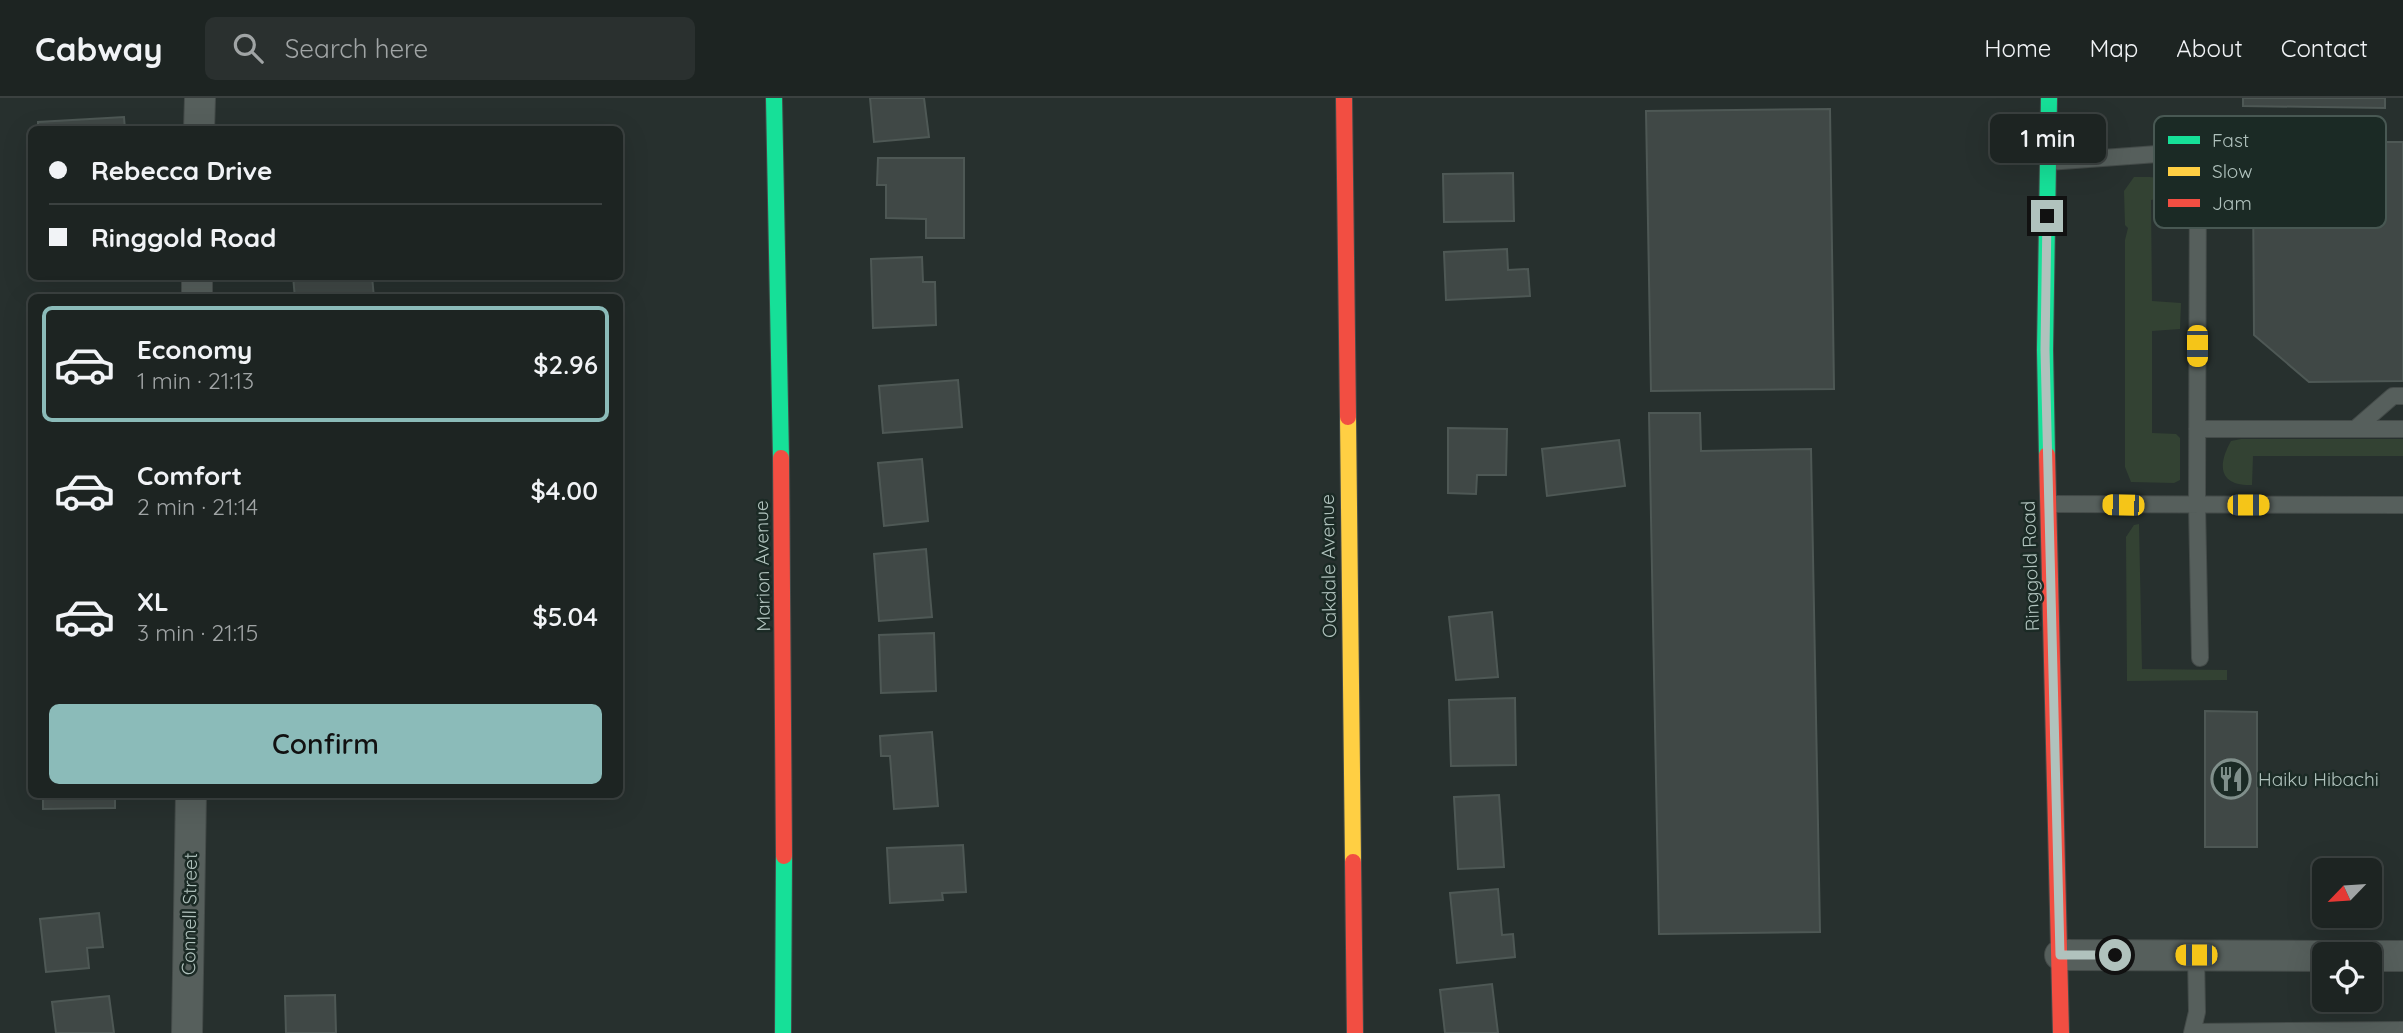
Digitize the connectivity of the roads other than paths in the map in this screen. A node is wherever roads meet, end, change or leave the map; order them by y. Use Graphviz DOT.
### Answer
graph roads {
  1 [pos="200,98"];
  2 [pos="774,98"];
  3 [pos="1344,98"];
  4 [pos="2049,98"];
  5 [pos="199,126"];
  6 [pos="2154,154"];
  7 [pos="2048,162"];
  8 [pos="2198,228"];
  9 [pos="2403,396"];
  10 [pos="2197,429"];
  11 [pos="2354,429"];
  12 [pos="2403,429"];
  13 [pos="2049,504"];
  14 [pos="2197,505"];
  15 [pos="2403,505"];
  16 [pos="2200,658"];
  17 [pos="191,798"];
  18 [pos="2060,955"];
  19 [pos="2196,955"];
  20 [pos="2312,956"];
  21 [pos="2382,956"];
  22 [pos="2403,956"];
  23 [pos="2403,1030"];
  24 [pos="187,1033"];
  25 [pos="783,1033"];
  26 [pos="1354,1033"];
  27 [pos="2062,1033"];
  28 [pos="2192,1033"];
  1 -- 5 [label="street"];
  2 -- 25 [label="street, Marion Avenue"];
  3 -- 26 [label="street, Oakdale Avenue"];
  4 -- 7 [label="street, Ringgold Road"];
  6 -- 7 [label="lane"];
  7 -- 13 [label="street, Ringgold Road"];
  8 -- 10 [label="lane"];
  9 -- 11 [label="lane"];
  10 -- 11 [label="lane"];
  10 -- 14 [label="lane"];
  11 -- 12 [label="lane"];
  13 -- 14 [label="lane"];
  13 -- 18 [label="street, Ringgold Road"];
  14 -- 15 [label="lane"];
  14 -- 16 [label="lane"];
  17 -- 24 [label="street, Connell Street"];
  18 -- 19 [label="street"];
  18 -- 27 [label="street, Ringgold Road"];
  19 -- 20 [label="street"];
  19 -- 28 [label="lane"];
  21 -- 22 [label="street"];
  23 -- 28 [label="lane"];
}
